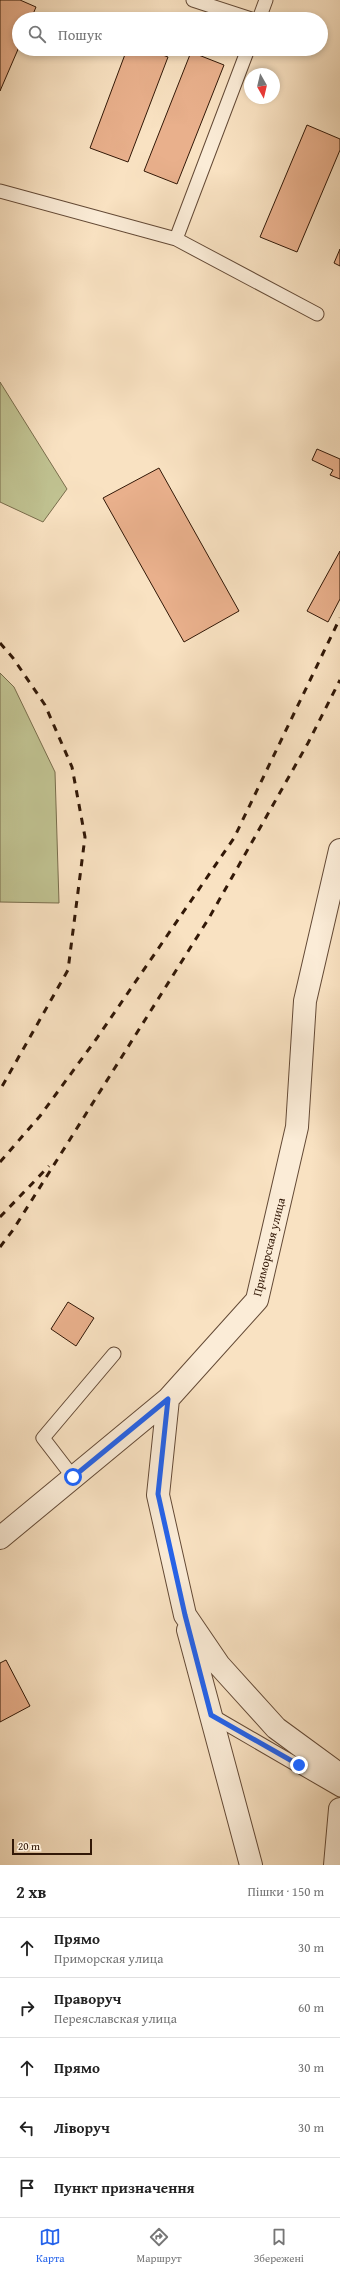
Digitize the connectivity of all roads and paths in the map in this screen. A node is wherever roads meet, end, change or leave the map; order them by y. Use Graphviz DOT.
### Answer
graph roads {
  1 [pos="193,0"];
  2 [pos="266,0"];
  3 [pos="230,12"];
  4 [pos="262,12"];
  5 [pos="245,56"];
  6 [pos="0,191"];
  7 [pos="176,239"];
  8 [pos="317,314"];
  9 [pos="340,850"];
  10 [pos="114,1354"];
  11 [pos="168,1399"];
  12 [pos="73,1477"];
  13 [pos="0,1538"];
  14 [pos="185,1615"];
  15 [pos="211,1715"];
  16 [pos="340,1775"];
  17 [pos="340,1790"];
  18 [pos="340,1809"];
  19 [pos="251,1865"];
  20 [pos="336,1865"];
  1 -- 3 [label="lane"];
  2 -- 4 [label="lane"];
  5 -- 7 [label="lane"];
  6 -- 7 [label="lane"];
  7 -- 8 [label="lane"];
  9 -- 11 [label="street, Приморская улица"];
  10 -- 12 [label="lane"];
  11 -- 12 [label="street, Приморская улица"];
  11 -- 14 [label="street"];
  12 -- 13 [label="street, Приморская улица"];
  14 -- 15 [label="street"];
  14 -- 16 [label="street"];
  15 -- 17 [label="lane"];
  15 -- 19 [label="street"];
  18 -- 20 [label="street"];
}
